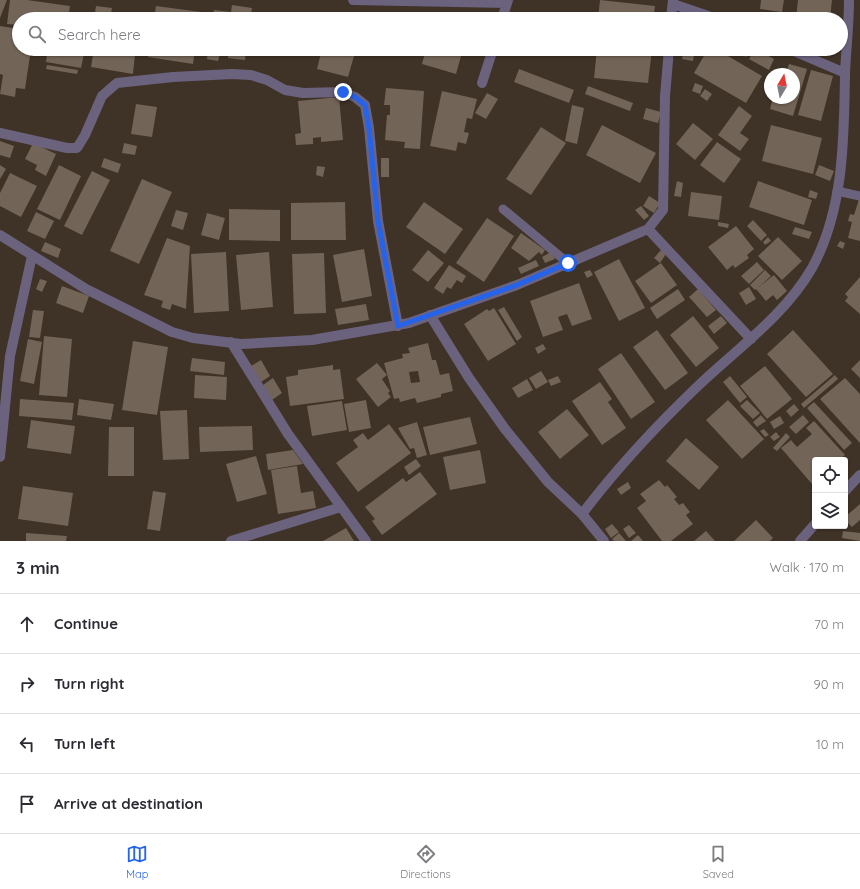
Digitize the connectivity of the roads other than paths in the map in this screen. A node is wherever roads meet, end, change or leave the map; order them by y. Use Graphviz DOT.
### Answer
graph roads {
  1 [pos="353,0"];
  2 [pos="849,0"];
  3 [pos="507,1"];
  4 [pos="673,2"];
  5 [pos="504,12"];
  6 [pos="672,12"];
  7 [pos="699,12"];
  8 [pos="848,18"];
  9 [pos="491,56"];
  10 [pos="668,56"];
  11 [pos="806,56"];
  12 [pos="846,56"];
  13 [pos="845,73"];
  14 [pos="482,83"];
  15 [pos="0,133"];
  16 [pos="838,192"];
  17 [pos="860,196"];
  18 [pos="503,209"];
  19 [pos="648,229"];
  20 [pos="0,235"];
  21 [pos="32,256"];
  22 [pos="568,263"];
  23 [pos="430,315"];
  24 [pos="398,326"];
  25 [pos="751,339"];
  26 [pos="231,342"];
  27 [pos="0,457"];
  28 [pos="860,475"];
  29 [pos="848,488"];
  30 [pos="341,507"];
  31 [pos="582,514"];
  32 [pos="812,527"];
  33 [pos="231,541"];
  34 [pos="366,541"];
  35 [pos="604,541"];
  36 [pos="800,541"];
  1 -- 3 [label="street"];
  2 -- 8 [label="street"];
  3 -- 5 [label="street"];
  4 -- 6 [label="street"];
  4 -- 7 [label="street"];
  9 -- 14 [label="street"];
  10 -- 19 [label="street"];
  11 -- 13 [label="street"];
  12 -- 13 [label="street"];
  13 -- 16 [label="street"];
  15 -- 24 [label="street"];
  16 -- 17 [label="lane"];
  16 -- 25 [label="street"];
  18 -- 22 [label="lane"];
  19 -- 22 [label="street"];
  19 -- 25 [label="street"];
  20 -- 21 [label="street"];
  21 -- 26 [label="street"];
  21 -- 27 [label="street"];
  22 -- 23 [label="street"];
  23 -- 24 [label="street"];
  23 -- 31 [label="street"];
  24 -- 26 [label="street"];
  25 -- 31 [label="street"];
  26 -- 30 [label="street"];
  28 -- 29 [label="street"];
  30 -- 33 [label="street"];
  30 -- 34 [label="street"];
  31 -- 35 [label="street"];
  32 -- 36 [label="street"];
}
